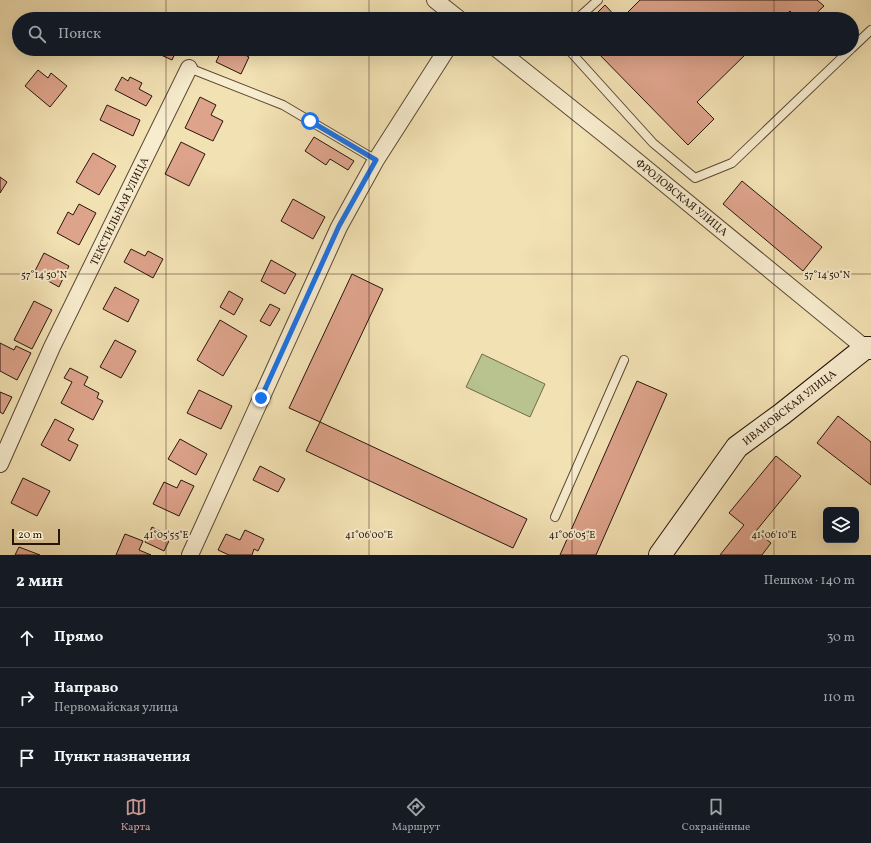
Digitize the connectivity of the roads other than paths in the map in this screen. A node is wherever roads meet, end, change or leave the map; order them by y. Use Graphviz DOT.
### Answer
graph roads {
  1 [pos="436,0"];
  2 [pos="598,0"];
  3 [pos="451,12"];
  4 [pos="585,12"];
  5 [pos="871,30"];
  6 [pos="859,42"];
  7 [pos="443,56"];
  8 [pos="506,56"];
  9 [pos="574,56"];
  10 [pos="845,56"];
  11 [pos="189,68"];
  12 [pos="376,160"];
  13 [pos="868,348"];
  14 [pos="624,360"];
  15 [pos="0,464"];
  16 [pos="555,517"];
  17 [pos="190,555"];
  18 [pos="660,555"];
  1 -- 3 [label="street"];
  2 -- 4 [label="lane"];
  5 -- 6 [label="lane"];
  7 -- 12 [label="street"];
  8 -- 13 [label="street, ФРОЛОВСКАЯ УЛИЦА"];
  9 -- 10 [label="lane"];
  11 -- 12 [label="lane"];
  11 -- 15 [label="street, ТЕКСТИЛЬНАЯ УЛИЦА"];
  12 -- 17 [label="street"];
  13 -- 18 [label="street, ИВАНОВСКАЯ УЛИЦА"];
  14 -- 16 [label="lane"];
}
